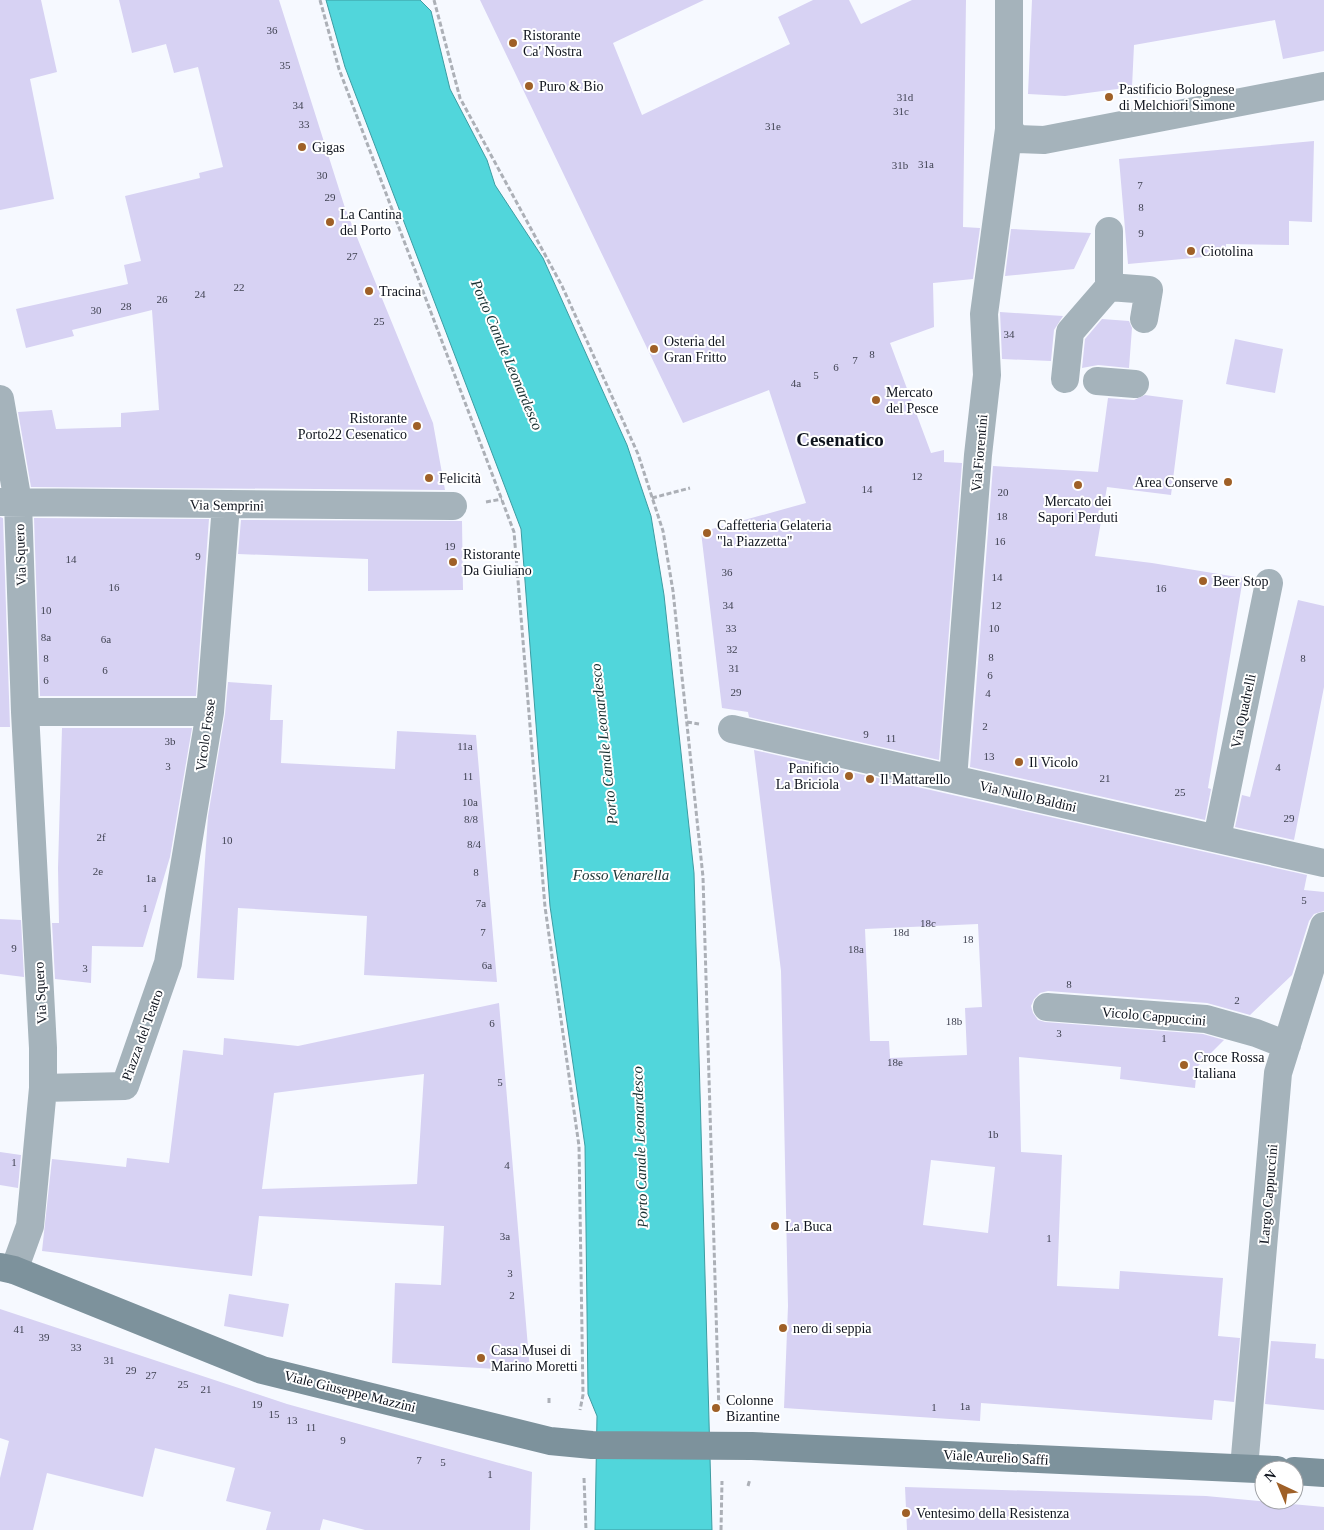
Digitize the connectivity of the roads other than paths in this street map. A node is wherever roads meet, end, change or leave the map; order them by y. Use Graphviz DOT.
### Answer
graph roads {
  1 [pos="1009,0"];
  2 [pos="1324,86"];
  3 [pos="1013,134"];
  4 [pos="1109,231"];
  5 [pos="1108,287"];
  6 [pos="1144,319"];
  7 [pos="1065,379"];
  8 [pos="1097,381"];
  9 [pos="1134,384"];
  10 [pos="0,399"];
  11 [pos="9,502"];
  12 [pos="226,505"];
  13 [pos="453,506"];
  14 [pos="1269,583"];
  15 [pos="25,712"];
  16 [pos="210,712"];
  17 [pos="732,729"];
  18 [pos="952,779"];
  19 [pos="1217,838"];
  20 [pos="1324,863"];
  21 [pos="1324,926"];
  22 [pos="168,963"];
  23 [pos="1047,1007"];
  24 [pos="1287,1045"];
  25 [pos="43,1088"];
  26 [pos="7,1268"];
  27 [pos="718,1445"];
  28 [pos="1244,1468"];
  29 [pos="1254,1469"];
  30 [pos="1304,1472"];
  31 [pos="1324,1473"];
  1 -- 3 [label="street, Via Fiorentini"];
  2 -- 3 [label="street"];
  3 -- 18 [label="street, Via Fiorentini"];
  4 -- 5 [label="street"];
  5 -- 6 [label="street"];
  5 -- 7 [label="street"];
  8 -- 9 [label="street"];
  10 -- 11 [label="street, Via Squero"];
  11 -- 12 [label="street, Via Semprini"];
  11 -- 15 [label="street, Via Squero"];
  12 -- 13 [label="street, Via Semprini"];
  12 -- 16 [label="street, Vicolo Fosse"];
  14 -- 19 [label="street, Via Quadrelli"];
  15 -- 16 [label="street"];
  15 -- 25 [label="street, Via Squero"];
  16 -- 22 [label="street, Vicolo Fosse"];
  17 -- 18 [label="street, Via Nullo Baldini"];
  18 -- 19 [label="street, Via Nullo Baldini"];
  19 -- 20 [label="street, Via Nullo Baldini"];
  21 -- 24 [label="street, Largo Cappuccini"];
  22 -- 25 [label="street, Piazza del Teatro"];
  23 -- 24 [label="street, Vicolo Cappuccini"];
  24 -- 28 [label="street, Largo Cappuccini"];
  25 -- 26 [label="street, Via Squero"];
  26 -- 27 [label="street, Viale Giuseppe Mazzini"];
  27 -- 28 [label="street, Viale Aurelio Saffi"];
  28 -- 29 [label="street, Viale Aurelio Saffi"];
  30 -- 31 [label="street"];
}
